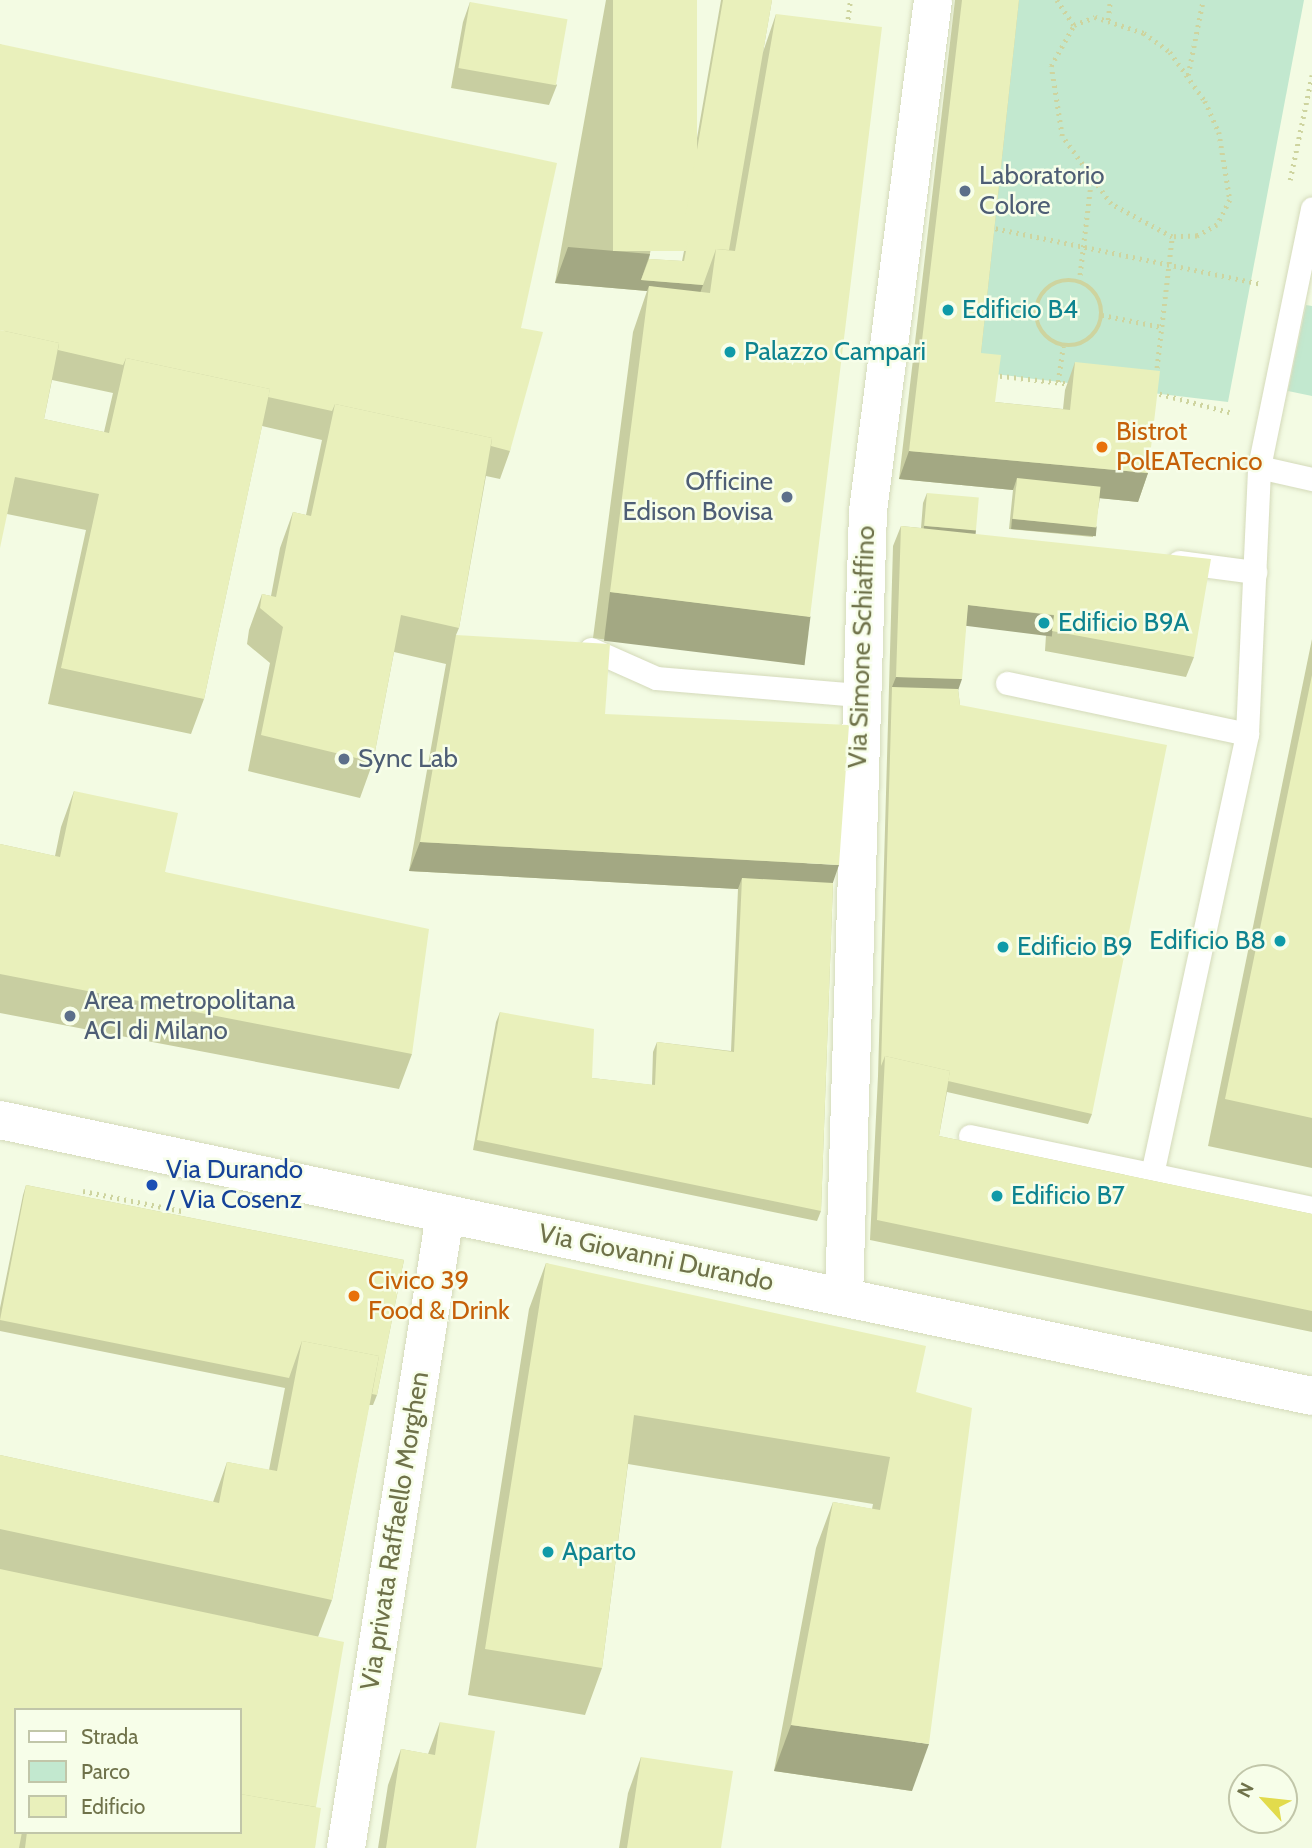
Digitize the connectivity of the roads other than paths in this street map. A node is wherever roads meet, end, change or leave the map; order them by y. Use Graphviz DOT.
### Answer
graph roads {
  1 [pos="933,0"];
  2 [pos="1312,208"];
  3 [pos="1305,277"];
  4 [pos="1259,467"];
  5 [pos="1312,479"];
  6 [pos="1160,559"];
  7 [pos="1255,572"];
  8 [pos="591,649"];
  9 [pos="1007,683"];
  10 [pos="858,695"];
  11 [pos="1247,734"];
  12 [pos="0,1120"];
  13 [pos="970,1136"];
  14 [pos="1152,1174"];
  15 [pos="1312,1208"];
  16 [pos="445,1214"];
  17 [pos="844,1297"];
  18 [pos="1312,1396"];
  19 [pos="346,1848"];
  1 -- 10 [label="street, Via Simone Schiaffino"];
  2 -- 3 [label="lane"];
  3 -- 4 [label="lane"];
  4 -- 5 [label="lane"];
  4 -- 7 [label="lane"];
  6 -- 7 [label="lane"];
  7 -- 11 [label="lane"];
  8 -- 10 [label="lane"];
  9 -- 11 [label="lane"];
  10 -- 17 [label="street, Via Simone Schiaffino"];
  11 -- 14 [label="lane"];
  12 -- 16 [label="street, Via Giovanni Durando"];
  13 -- 14 [label="lane"];
  14 -- 15 [label="lane"];
  16 -- 17 [label="street, Via Giovanni Durando"];
  16 -- 19 [label="street, Via privata Raffaello Morghen"];
  17 -- 18 [label="street, Via Giovanni Durando"];
}
